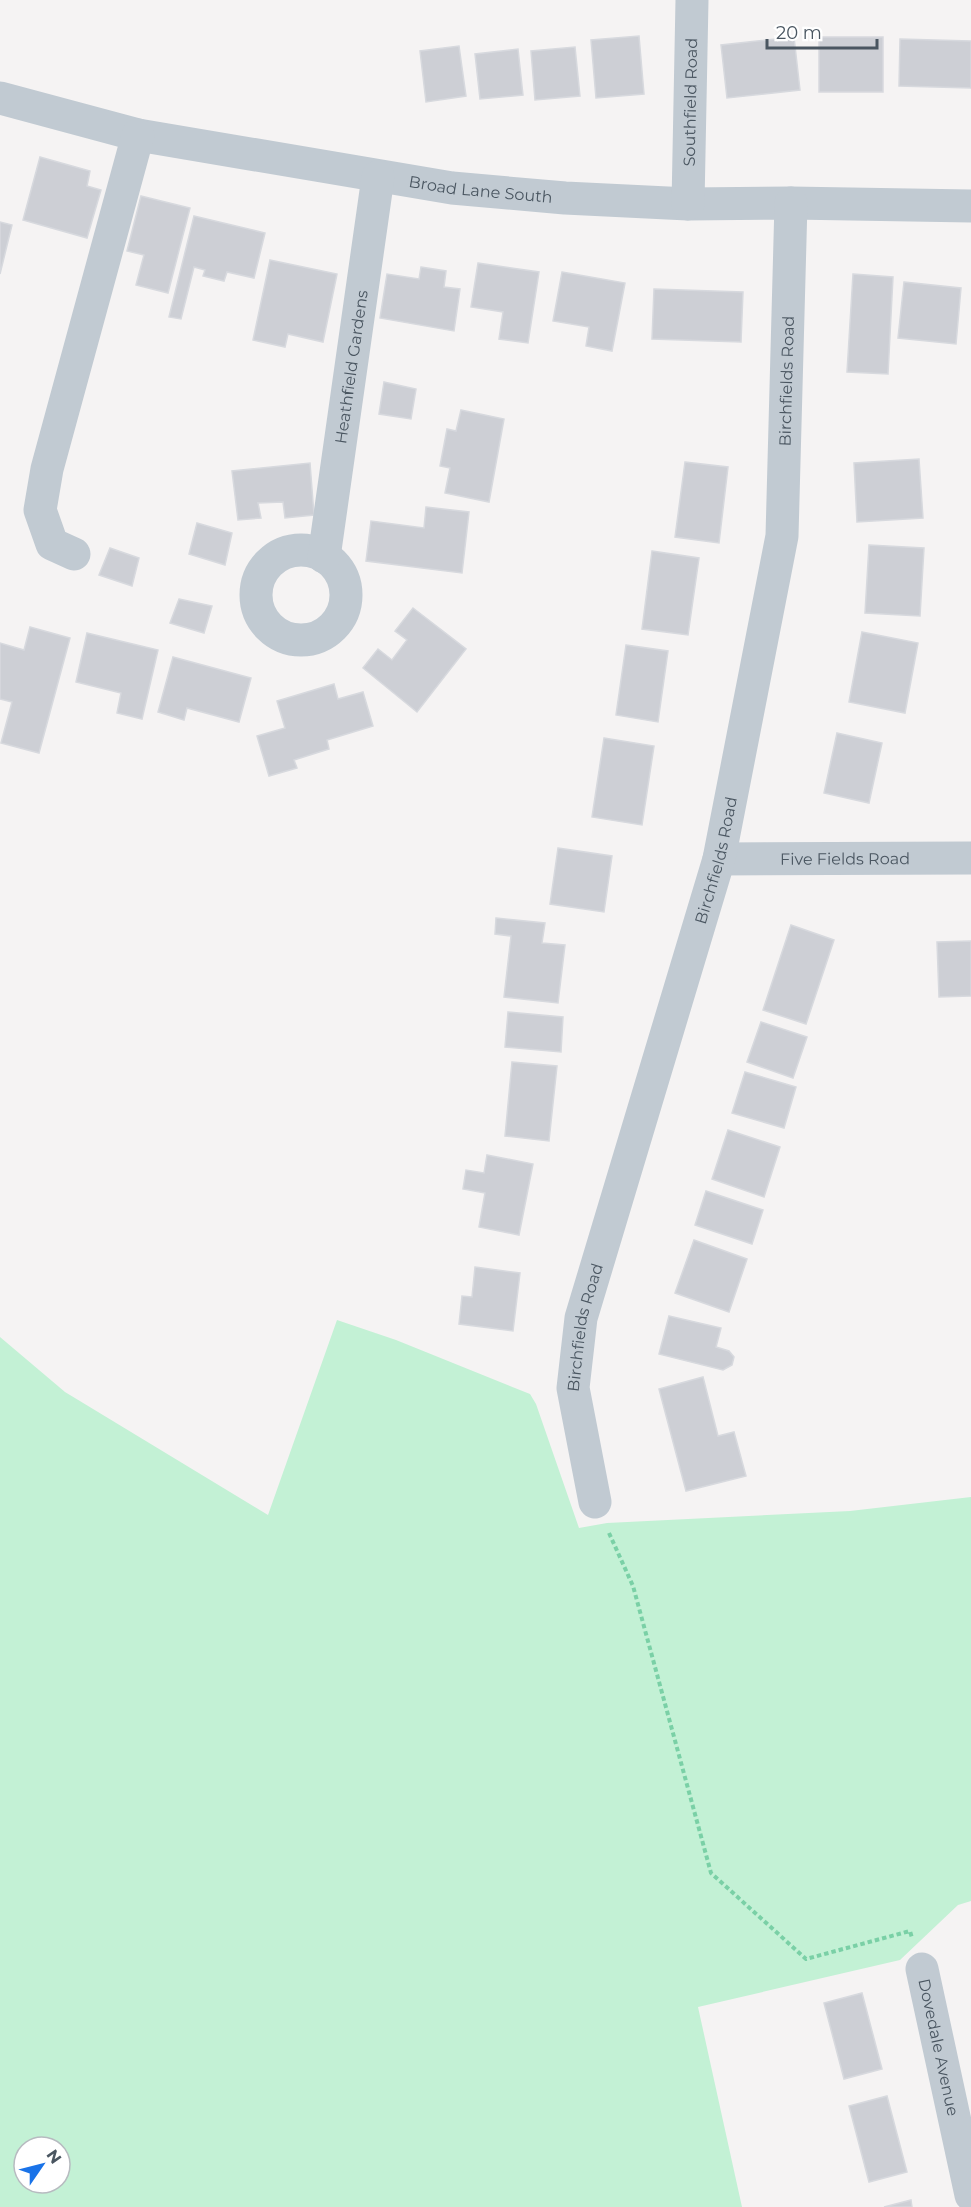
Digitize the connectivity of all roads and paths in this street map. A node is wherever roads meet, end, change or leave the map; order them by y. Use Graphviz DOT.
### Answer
graph roads {
  1 [pos="692,0"];
  2 [pos="0,98"];
  3 [pos="138,135"];
  4 [pos="378,177"];
  5 [pos="791,203"];
  6 [pos="688,204"];
  7 [pos="971,206"];
  8 [pos="74,554"];
  9 [pos="324,556"];
  10 [pos="971,858"];
  11 [pos="719,859"];
  12 [pos="595,1502"];
  13 [pos="922,1969"];
  14 [pos="971,2192"];
  1 -- 6 [label="street, Southfield Road"];
  2 -- 3 [label="street, Broad Lane South"];
  3 -- 4 [label="street, Broad Lane South"];
  3 -- 8 [label="street"];
  4 -- 6 [label="street, Broad Lane South"];
  4 -- 9 [label="street, Heathfield Gardens"];
  5 -- 6 [label="street, Broad Lane South"];
  5 -- 7 [label="street, Broad Lane South"];
  5 -- 11 [label="street, Birchfields Road"];
  10 -- 11 [label="street, Five Fields Road"];
  11 -- 12 [label="street, Birchfields Road"];
  12 -- 13 [label="path"];
  13 -- 14 [label="street, Dovedale Avenue"];
}
